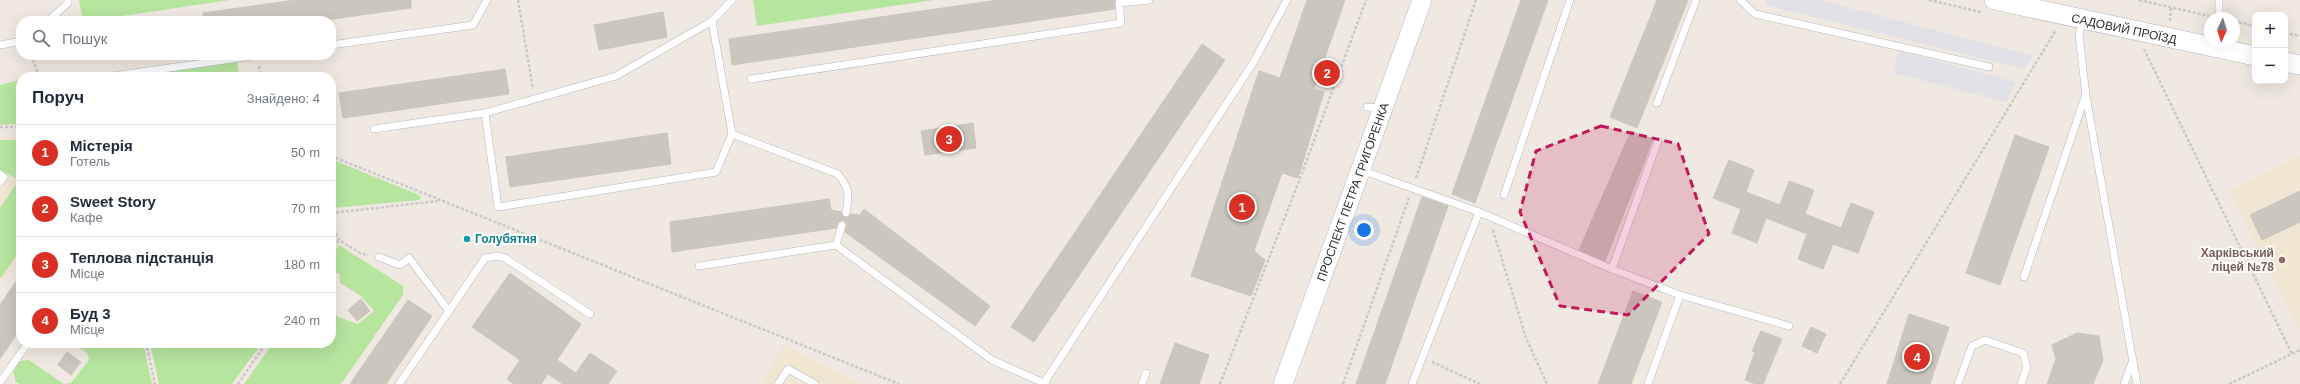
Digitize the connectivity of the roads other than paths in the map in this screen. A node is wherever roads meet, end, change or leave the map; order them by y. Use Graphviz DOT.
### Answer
graph roads {
  1 [pos="68,0"];
  2 [pos="487,0"];
  3 [pos="732,0"];
  4 [pos="1149,0"];
  5 [pos="1287,0"];
  6 [pos="1422,0"];
  7 [pos="1570,0"];
  8 [pos="1696,0"];
  9 [pos="1740,0"];
  10 [pos="1994,0"];
  11 [pos="2218,0"];
  12 [pos="2219,12"];
  13 [pos="54,16"];
  14 [pos="2076,19"];
  15 [pos="712,21"];
  16 [pos="16,42"];
  17 [pos="2204,42"];
  18 [pos="336,44"];
  19 [pos="0,46"];
  20 [pos="2232,48"];
  21 [pos="2252,55"];
  22 [pos="227,60"];
  23 [pos="2288,63"];
  24 [pos="2300,66"];
  25 [pos="1989,67"];
  26 [pos="147,72"];
  27 [pos="751,79"];
  28 [pos="2086,96"];
  29 [pos="1658,103"];
  30 [pos="485,113"];
  31 [pos="374,129"];
  32 [pos="732,134"];
  33 [pos="1658,141"];
  34 [pos="1361,170"];
  35 [pos="0,174"];
  36 [pos="0,182"];
  37 [pos="1504,194"];
  38 [pos="1479,212"];
  39 [pos="846,213"];
  40 [pos="842,225"];
  41 [pos="836,245"];
  42 [pos="379,257"];
  43 [pos="699,266"];
  44 [pos="1612,269"];
  45 [pos="2024,277"];
  46 [pos="1680,295"];
  47 [pos="449,311"];
  48 [pos="590,314"];
  49 [pos="1789,326"];
  50 [pos="24,348"];
  51 [pos="2133,360"];
  52 [pos="1146,373"];
  53 [pos="0,382"];
  54 [pos="1045,383"];
  55 [pos="399,384"];
  56 [pos="778,384"];
  57 [pos="815,384"];
  58 [pos="1142,384"];
  59 [pos="1283,384"];
  60 [pos="1412,384"];
  61 [pos="1648,384"];
  62 [pos="1958,384"];
  63 [pos="2021,384"];
  64 [pos="2124,384"];
  65 [pos="2137,384"];
  1 -- 13 [label="lane"];
  2 -- 18 [label="lane"];
  3 -- 15 [label="lane"];
  4 -- 27 [label="lane"];
  5 -- 54 [label="lane"];
  6 -- 34 [label="main road, ПРОСПЕКТ ПЕТРА ГРИГОРЕНКА"];
  7 -- 37 [label="lane"];
  8 -- 29 [label="lane"];
  9 -- 25 [label="lane"];
  10 -- 14 [label="main road, САДОВИЙ ПРОЇЗД"];
  11 -- 12 [label="lane"];
  14 -- 17 [label="main road, САДОВИЙ ПРОЇЗД"];
  14 -- 28 [label="lane"];
  15 -- 30 [label="lane"];
  15 -- 32 [label="lane"];
  16 -- 19 [label="lane"];
  20 -- 21 [label="main road, САДОВИЙ ПРОЇЗД"];
  22 -- 26 [label="lane"];
  23 -- 24 [label="main road"];
  28 -- 45 [label="lane"];
  28 -- 51 [label="lane"];
  30 -- 31 [label="lane"];
  30 -- 32 [label="lane"];
  32 -- 39 [label="lane"];
  33 -- 44 [label="lane"];
  34 -- 38 [label="lane"];
  34 -- 59 [label="main road, ПРОСПЕКТ ПЕТРА ГРИГОРЕНКА"];
  35 -- 36 [label="lane"];
  38 -- 44 [label="lane"];
  38 -- 60 [label="lane"];
  40 -- 41 [label="lane"];
  41 -- 43 [label="lane"];
  41 -- 54 [label="lane"];
  42 -- 47 [label="lane"];
  44 -- 46 [label="lane"];
  46 -- 49 [label="lane"];
  46 -- 61 [label="lane"];
  47 -- 48 [label="lane"];
  47 -- 55 [label="lane"];
  50 -- 53 [label="lane"];
  51 -- 64 [label="lane"];
  51 -- 65 [label="lane"];
  52 -- 58 [label="lane"];
  56 -- 57 [label="lane"];
  62 -- 63 [label="lane"];
}
